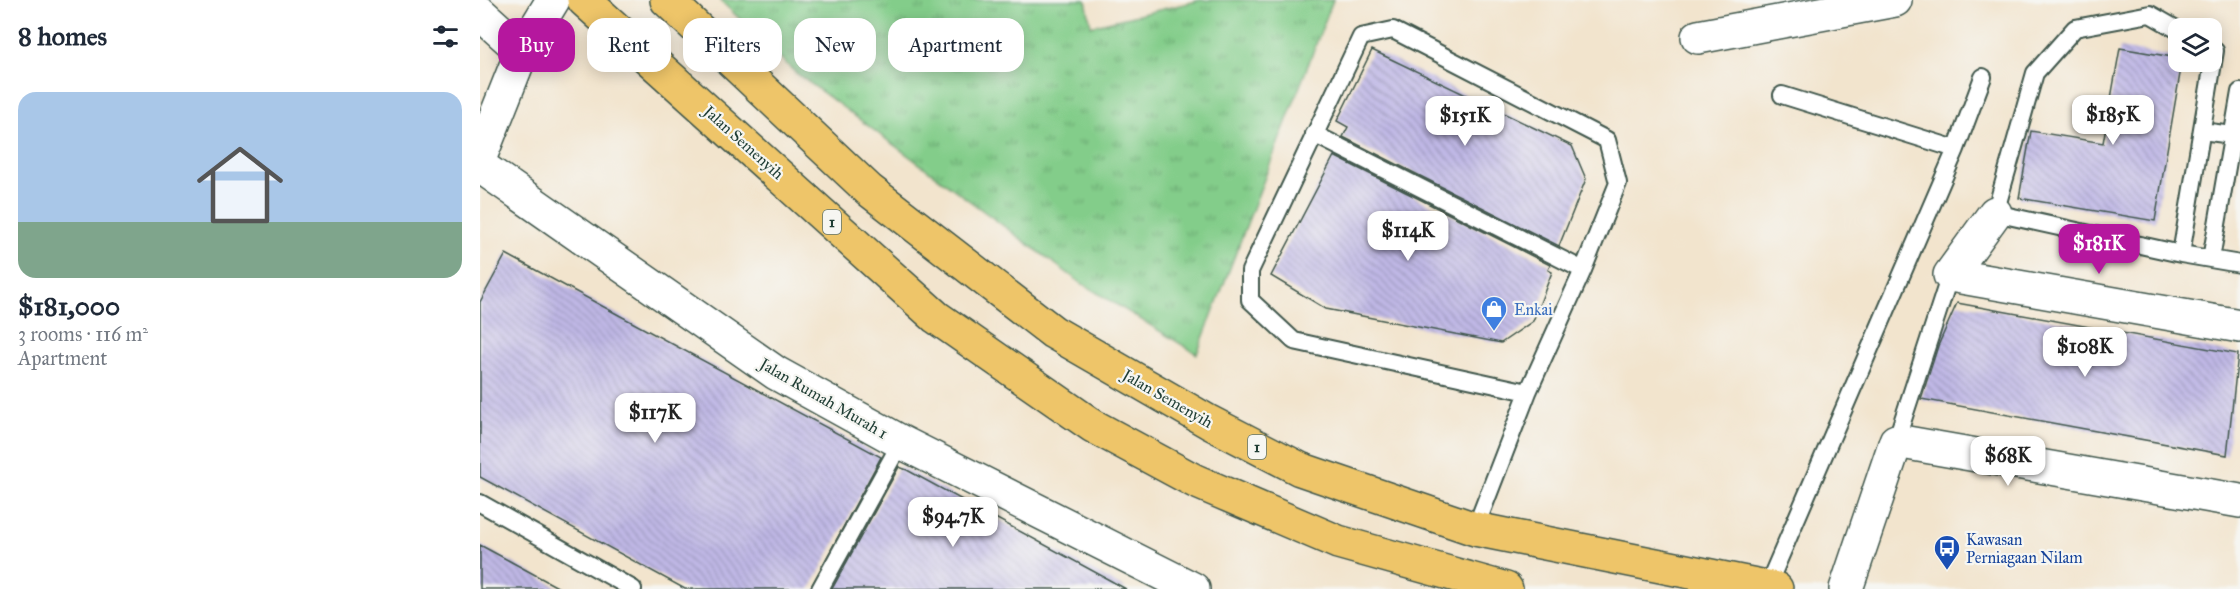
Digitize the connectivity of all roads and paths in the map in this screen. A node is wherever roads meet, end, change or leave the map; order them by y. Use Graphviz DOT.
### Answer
graph roads {
  1 [pos="553,0"];
  2 [pos="584,0"];
  3 [pos="667,0"];
  4 [pos="1895,0"];
  5 [pos="480,13"];
  6 [pos="542,18"];
  7 [pos="2168,24"];
  8 [pos="498,29"];
  9 [pos="1698,37"];
  10 [pos="514,72"];
  11 [pos="2212,72"];
  12 [pos="1983,76"];
  13 [pos="2240,92"];
  14 [pos="1782,95"];
  15 [pos="2202,131"];
  16 [pos="1314,134"];
  17 [pos="2232,135"];
  18 [pos="1956,149"];
  19 [pos="480,157"];
  20 [pos="480,166"];
  21 [pos="1995,213"];
  22 [pos="2181,254"];
  23 [pos="2211,259"];
  24 [pos="2240,264"];
  25 [pos="1583,270"];
  26 [pos="1950,275"];
  27 [pos="2240,326"];
  28 [pos="1528,392"];
  29 [pos="1896,441"];
  30 [pos="901,442"];
  31 [pos="2240,501"];
  32 [pos="480,503"];
  33 [pos="1475,529"];
  34 [pos="1772,588"];
  35 [pos="633,589"];
  36 [pos="820,589"];
  37 [pos="1193,589"];
  38 [pos="1506,589"];
  39 [pos="1846,589"];
  1 -- 6 [label="street"];
  2 -- 38 [label="main road, Jalan Semenyih / 1"];
  3 -- 33 [label="main road, Jalan Semenyih / 1"];
  4 -- 9 [label="street"];
  5 -- 8 [label="street"];
  7 -- 21 [label="lane"];
  10 -- 19 [label="street"];
  11 -- 15 [label="lane"];
  12 -- 18 [label="lane"];
  13 -- 17 [label="lane"];
  14 -- 18 [label="lane"];
  15 -- 17 [label="lane"];
  15 -- 22 [label="lane"];
  16 -- 25 [label="lane"];
  16 -- 25 [label="lane"];
  16 -- 28 [label="lane"];
  17 -- 23 [label="lane"];
  18 -- 34 [label="lane"];
  20 -- 30 [label="street, Jalan Rumah Murah 1"];
  21 -- 22 [label="lane"];
  21 -- 26 [label="street"];
  22 -- 23 [label="lane"];
  23 -- 24 [label="lane"];
  25 -- 28 [label="lane"];
  26 -- 27 [label="street"];
  26 -- 29 [label="lane"];
  28 -- 33 [label="lane"];
  29 -- 31 [label="street"];
  29 -- 39 [label="street"];
  30 -- 36 [label="lane"];
  30 -- 37 [label="street, Jalan Rumah Murah 1"];
  32 -- 35 [label="lane"];
  33 -- 34 [label="main road, Jalan Semenyih / 1"];
}
